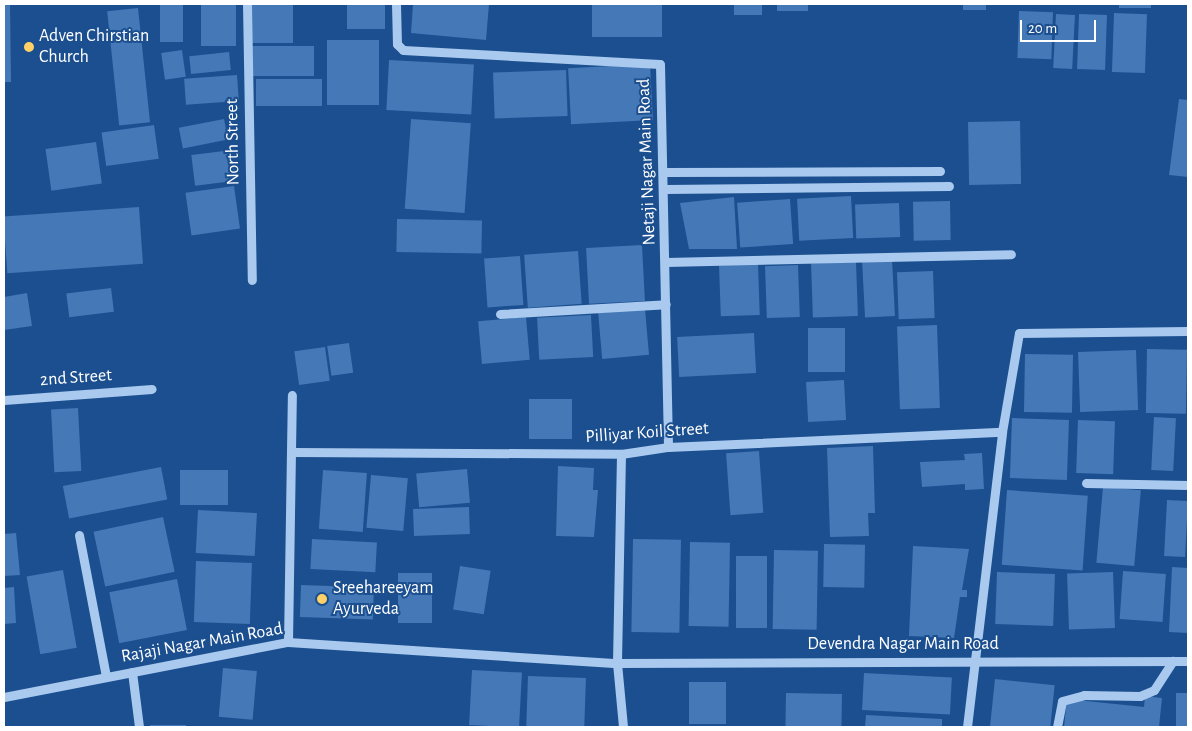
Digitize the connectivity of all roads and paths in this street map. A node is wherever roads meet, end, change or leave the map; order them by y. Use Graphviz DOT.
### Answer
graph roads {
  1 [pos="247,4"];
  2 [pos="396,4"];
  3 [pos="940,170"];
  4 [pos="664,172"];
  5 [pos="949,186"];
  6 [pos="664,189"];
  7 [pos="1011,254"];
  8 [pos="666,262"];
  9 [pos="252,280"];
  10 [pos="666,304"];
  11 [pos="500,314"];
  12 [pos="1188,331"];
  13 [pos="152,389"];
  14 [pos="292,395"];
  15 [pos="4,400"];
  16 [pos="1002,432"];
  17 [pos="668,446"];
  18 [pos="293,452"];
  19 [pos="621,454"];
  20 [pos="1086,484"];
  21 [pos="1188,484"];
  22 [pos="78,535"];
  23 [pos="288,642"];
  24 [pos="975,660"];
  25 [pos="1173,661"];
  26 [pos="1188,661"];
  27 [pos="617,663"];
  28 [pos="132,672"];
  29 [pos="106,676"];
  30 [pos="4,697"];
  31 [pos="139,727"];
  32 [pos="623,727"];
  33 [pos="967,727"];
  34 [pos="1057,727"];
  1 -- 9 [label="street, North Street"];
  2 -- 4 [label="street, Netaji Nagar Main Road"];
  3 -- 4 [label="street"];
  4 -- 6 [label="street, Netaji Nagar Main Road"];
  5 -- 6 [label="street"];
  6 -- 8 [label="street, Netaji Nagar Main Road"];
  7 -- 8 [label="street"];
  8 -- 10 [label="street, Netaji Nagar Main Road"];
  10 -- 11 [label="street"];
  10 -- 17 [label="street, Netaji Nagar Main Road"];
  12 -- 16 [label="street"];
  13 -- 15 [label="street, 2nd Street"];
  14 -- 18 [label="street"];
  16 -- 17 [label="street, Pilliyar Koil Street"];
  16 -- 24 [label="street"];
  17 -- 19 [label="street, Pilliyar Koil Street"];
  18 -- 19 [label="street, Pilliyar Koil Street"];
  18 -- 23 [label="street"];
  19 -- 27 [label="street"];
  20 -- 21 [label="street"];
  22 -- 29 [label="street"];
  23 -- 27 [label="street, Rajaji Nagar Main Road"];
  23 -- 28 [label="street, Rajaji Nagar Main Road"];
  24 -- 25 [label="street, Devendra Nagar Main Road"];
  24 -- 27 [label="street, Devendra Nagar Main Road"];
  24 -- 33 [label="street"];
  25 -- 26 [label="street, Devendra Nagar Main Road"];
  25 -- 34 [label="street"];
  27 -- 32 [label="street"];
  28 -- 29 [label="street, Rajaji Nagar Main Road"];
  28 -- 31 [label="street"];
  29 -- 30 [label="street, Rajaji Nagar Main Road"];
}
